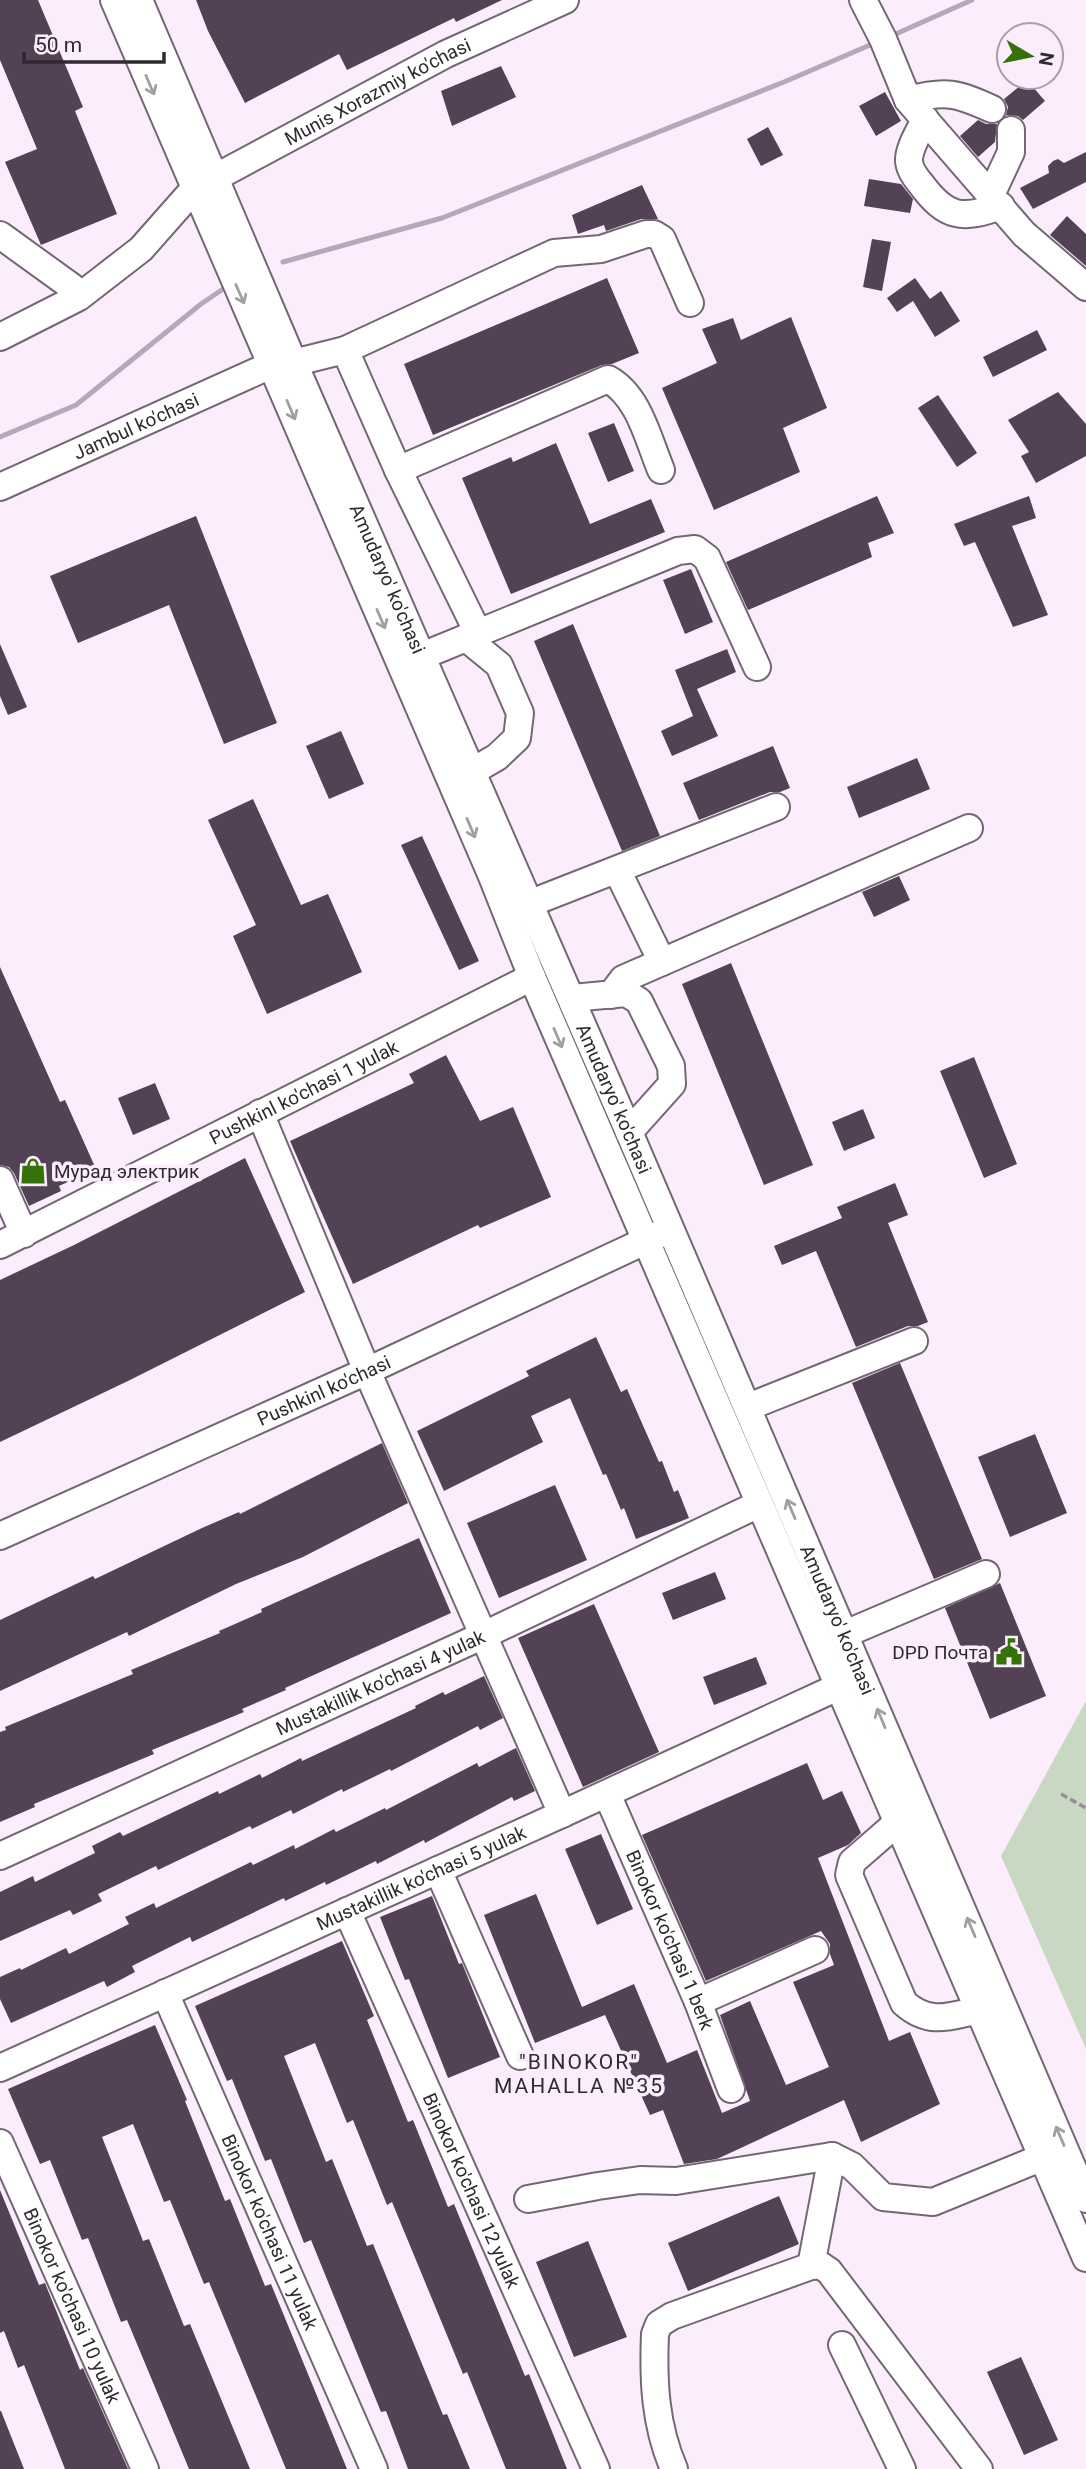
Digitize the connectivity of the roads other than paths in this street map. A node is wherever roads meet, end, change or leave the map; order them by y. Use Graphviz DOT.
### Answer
graph roads {
  1 [pos="114,0"];
  2 [pos="139,0"];
  3 [pos="565,0"];
  4 [pos="863,0"];
  5 [pos="992,109"];
  6 [pos="917,110"];
  7 [pos="1011,130"];
  8 [pos="205,183"];
  9 [pos="996,200"];
  10 [pos="0,235"];
  11 [pos="72,287"];
  12 [pos="1086,287"];
  13 [pos="690,303"];
  14 [pos="0,338"];
  15 [pos="345,350"];
  16 [pos="282,364"];
  17 [pos="398,470"];
  18 [pos="661,470"];
  19 [pos="0,487"];
  20 [pos="472,636"];
  21 [pos="422,656"];
  22 [pos="757,667"];
  23 [pos="473,771"];
  24 [pos="776,807"];
  25 [pos="969,828"];
  26 [pos="617,870"];
  27 [pos="531,903"];
  28 [pos="662,962"];
  29 [pos="532,978"];
  30 [pos="611,995"];
  31 [pos="572,998"];
  32 [pos="260,1113"];
  33 [pos="629,1132"];
  34 [pos="0,1180"];
  35 [pos="671,1229"];
  36 [pos="24,1234"];
  37 [pos="646,1241"];
  38 [pos="0,1245"];
  39 [pos="914,1341"];
  40 [pos="367,1371"];
  41 [pos="748,1408"];
  42 [pos="759,1504"];
  43 [pos="0,1536"];
  44 [pos="986,1574"];
  45 [pos="845,1634"];
  46 [pos="484,1635"];
  47 [pos="840,1686"];
  48 [pos="607,1794"];
  49 [pos="562,1814"];
  50 [pos="898,1822"];
  51 [pos="0,1856"];
  52 [pos="438,1870"];
  53 [pos="347,1911"];
  54 [pos="815,1950"];
  55 [pos="165,1993"];
  56 [pos="698,2002"];
  57 [pos="979,2010"];
  58 [pos="520,2056"];
  59 [pos="0,2068"];
  60 [pos="731,2089"];
  61 [pos="0,2143"];
  62 [pos="832,2156"];
  63 [pos="1043,2157"];
  64 [pos="528,2199"];
  65 [pos="1086,2199"];
  66 [pos="1086,2258"];
  67 [pos="811,2266"];
  68 [pos="842,2345"];
  69 [pos="145,2469"];
  70 [pos="374,2469"];
  71 [pos="596,2469"];
  72 [pos="674,2469"];
  73 [pos="902,2469"];
  74 [pos="979,2469"];
  1 -- 8 [label="street, Amudaryo' ko'chasi, one-way"];
  2 -- 8 [label="street, Amudaryo' ko'chasi"];
  3 -- 8 [label="street, Munis Xorazmiy ko'chasi"];
  4 -- 6 [label="street"];
  5 -- 6 [label="street"];
  6 -- 9 [label="street"];
  6 -- 9 [label="street"];
  7 -- 9 [label="street"];
  8 -- 14 [label="street"];
  8 -- 16 [label="street, Amudaryo' ko'chasi"];
  8 -- 16 [label="street, Amudaryo' ko'chasi, one-way"];
  9 -- 12 [label="street"];
  10 -- 11 [label="street"];
  13 -- 15 [label="street, Jambul ko'chasi"];
  15 -- 16 [label="street, Jambul ko'chasi"];
  15 -- 17 [label="street"];
  16 -- 19 [label="street, Jambul ko'chasi"];
  16 -- 21 [label="street, Amudaryo' ko'chasi"];
  16 -- 29 [label="street, one-way"];
  17 -- 18 [label="street"];
  17 -- 20 [label="street"];
  20 -- 21 [label="street"];
  20 -- 22 [label="street"];
  20 -- 23 [label="street"];
  21 -- 23 [label="street, Amudaryo' ko'chasi"];
  23 -- 27 [label="street, Amudaryo' ko'chasi"];
  24 -- 26 [label="street"];
  25 -- 28 [label="street"];
  26 -- 27 [label="street"];
  26 -- 28 [label="street"];
  27 -- 31 [label="street, Amudaryo' ko'chasi"];
  28 -- 30 [label="street"];
  29 -- 32 [label="street, Pushkinl ko'chasi 1 yulak"];
  29 -- 37 [label="street, one-way"];
  30 -- 31 [label="street"];
  30 -- 33 [label="street"];
  31 -- 33 [label="street, Amudaryo' ko'chasi"];
  32 -- 36 [label="street, Pushkinl ko'chasi 1 yulak"];
  32 -- 40 [label="street"];
  33 -- 35 [label="street, Amudaryo' ko'chasi"];
  34 -- 36 [label="street"];
  35 -- 37 [label="street, Pushkinl ko'chasi"];
  35 -- 41 [label="street, Amudaryo' ko'chasi"];
  36 -- 38 [label="street, Pushkinl ko'chasi 1 yulak"];
  37 -- 40 [label="street, Pushkinl ko'chasi"];
  37 -- 42 [label="street"];
  39 -- 41 [label="street"];
  40 -- 43 [label="street, Pushkinl ko'chasi"];
  40 -- 46 [label="street"];
  45 -- 41 [label="street, Amudaryo' ko'chasi, one-way"];
  42 -- 46 [label="street, Mustakillik ko'chasi 4 yulak"];
  42 -- 47 [label="street"];
  44 -- 45 [label="street"];
  65 -- 45 [label="street, Amudaryo' ko'chasi, one-way"];
  46 -- 49 [label="street"];
  46 -- 51 [label="street, Mustakillik ko'chasi 4 yulak"];
  47 -- 48 [label="street, Mustakillik ko'chasi 5 yulak"];
  47 -- 50 [label="street"];
  48 -- 49 [label="street, Mustakillik ko'chasi 5 yulak"];
  48 -- 56 [label="street, Binokor ko'chasi 1 berk"];
  49 -- 52 [label="street, Mustakillik ko'chasi 5 yulak"];
  50 -- 57 [label="street"];
  50 -- 57 [label="street"];
  52 -- 53 [label="street, Mustakillik ko'chasi 5 yulak"];
  52 -- 58 [label="street"];
  53 -- 55 [label="street, Mustakillik ko'chasi 5 yulak"];
  53 -- 71 [label="street, Binokor ko'chasi 12 yulak"];
  54 -- 56 [label="street"];
  55 -- 59 [label="street, Mustakillik ko'chasi 5 yulak"];
  55 -- 70 [label="street, Binokor ko'chasi 11 yulak"];
  56 -- 60 [label="street, Binokor ko'chasi 1 berk"];
  57 -- 63 [label="street"];
  61 -- 69 [label="street, Binokor ko'chasi 10 yulak"];
  62 -- 63 [label="street"];
  62 -- 64 [label="street"];
  62 -- 67 [label="street"];
  63 -- 66 [label="street"];
  67 -- 72 [label="street"];
  67 -- 74 [label="street"];
  68 -- 73 [label="street"];
}
